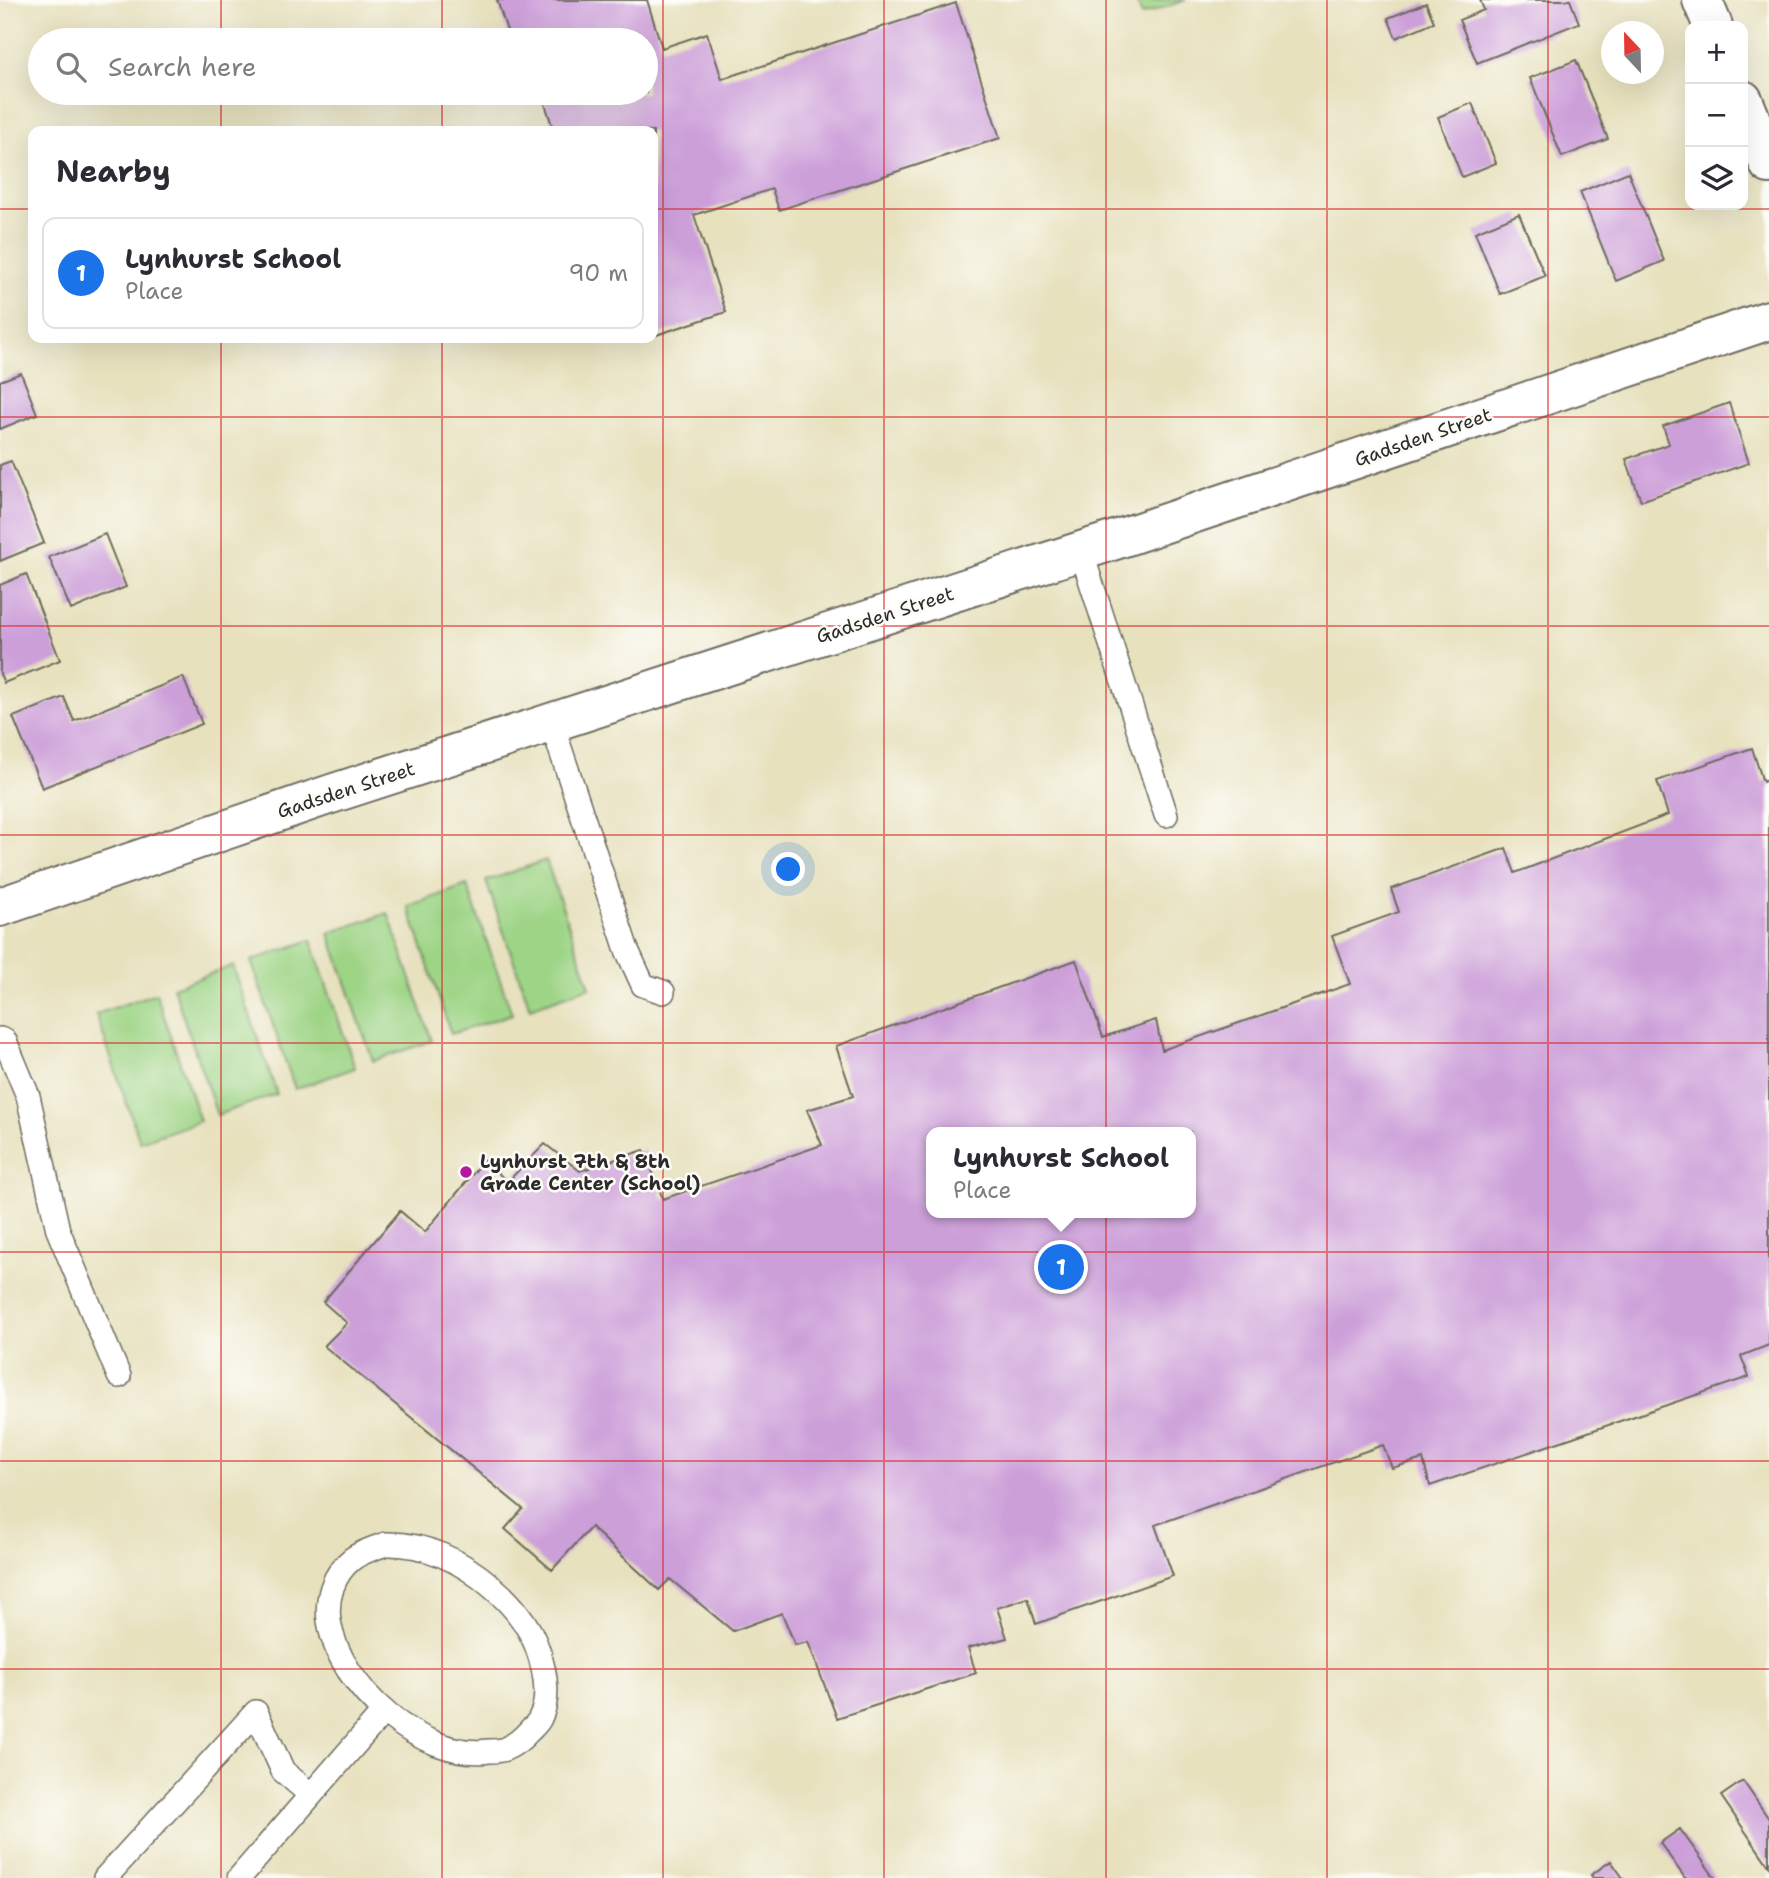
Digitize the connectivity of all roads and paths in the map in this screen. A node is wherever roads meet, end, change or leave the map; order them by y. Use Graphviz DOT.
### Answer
graph roads {
  1 [pos="1702,0"];
  2 [pos="1711,21"];
  3 [pos="1748,112"];
  4 [pos="1769,164"];
  5 [pos="1769,320"];
  6 [pos="1081,551"];
  7 [pos="552,724"];
  8 [pos="1166,815"];
  9 [pos="0,907"];
  10 [pos="663,992"];
  11 [pos="0,1039"];
  12 [pos="119,1376"];
  13 [pos="384,1711"];
  14 [pos="311,1795"];
  15 [pos="105,1878"];
  16 [pos="239,1878"];
  1 -- 2 [label="street"];
  3 -- 4 [label="street"];
  5 -- 6 [label="street, Gadsden Street"];
  6 -- 7 [label="street, Gadsden Street"];
  6 -- 8 [label="lane"];
  7 -- 9 [label="street, Gadsden Street"];
  7 -- 10 [label="lane"];
  11 -- 12 [label="lane"];
  13 -- 13 [label="lane"];
  13 -- 14 [label="lane"];
  14 -- 15 [label="lane"];
  14 -- 16 [label="lane"];
}
